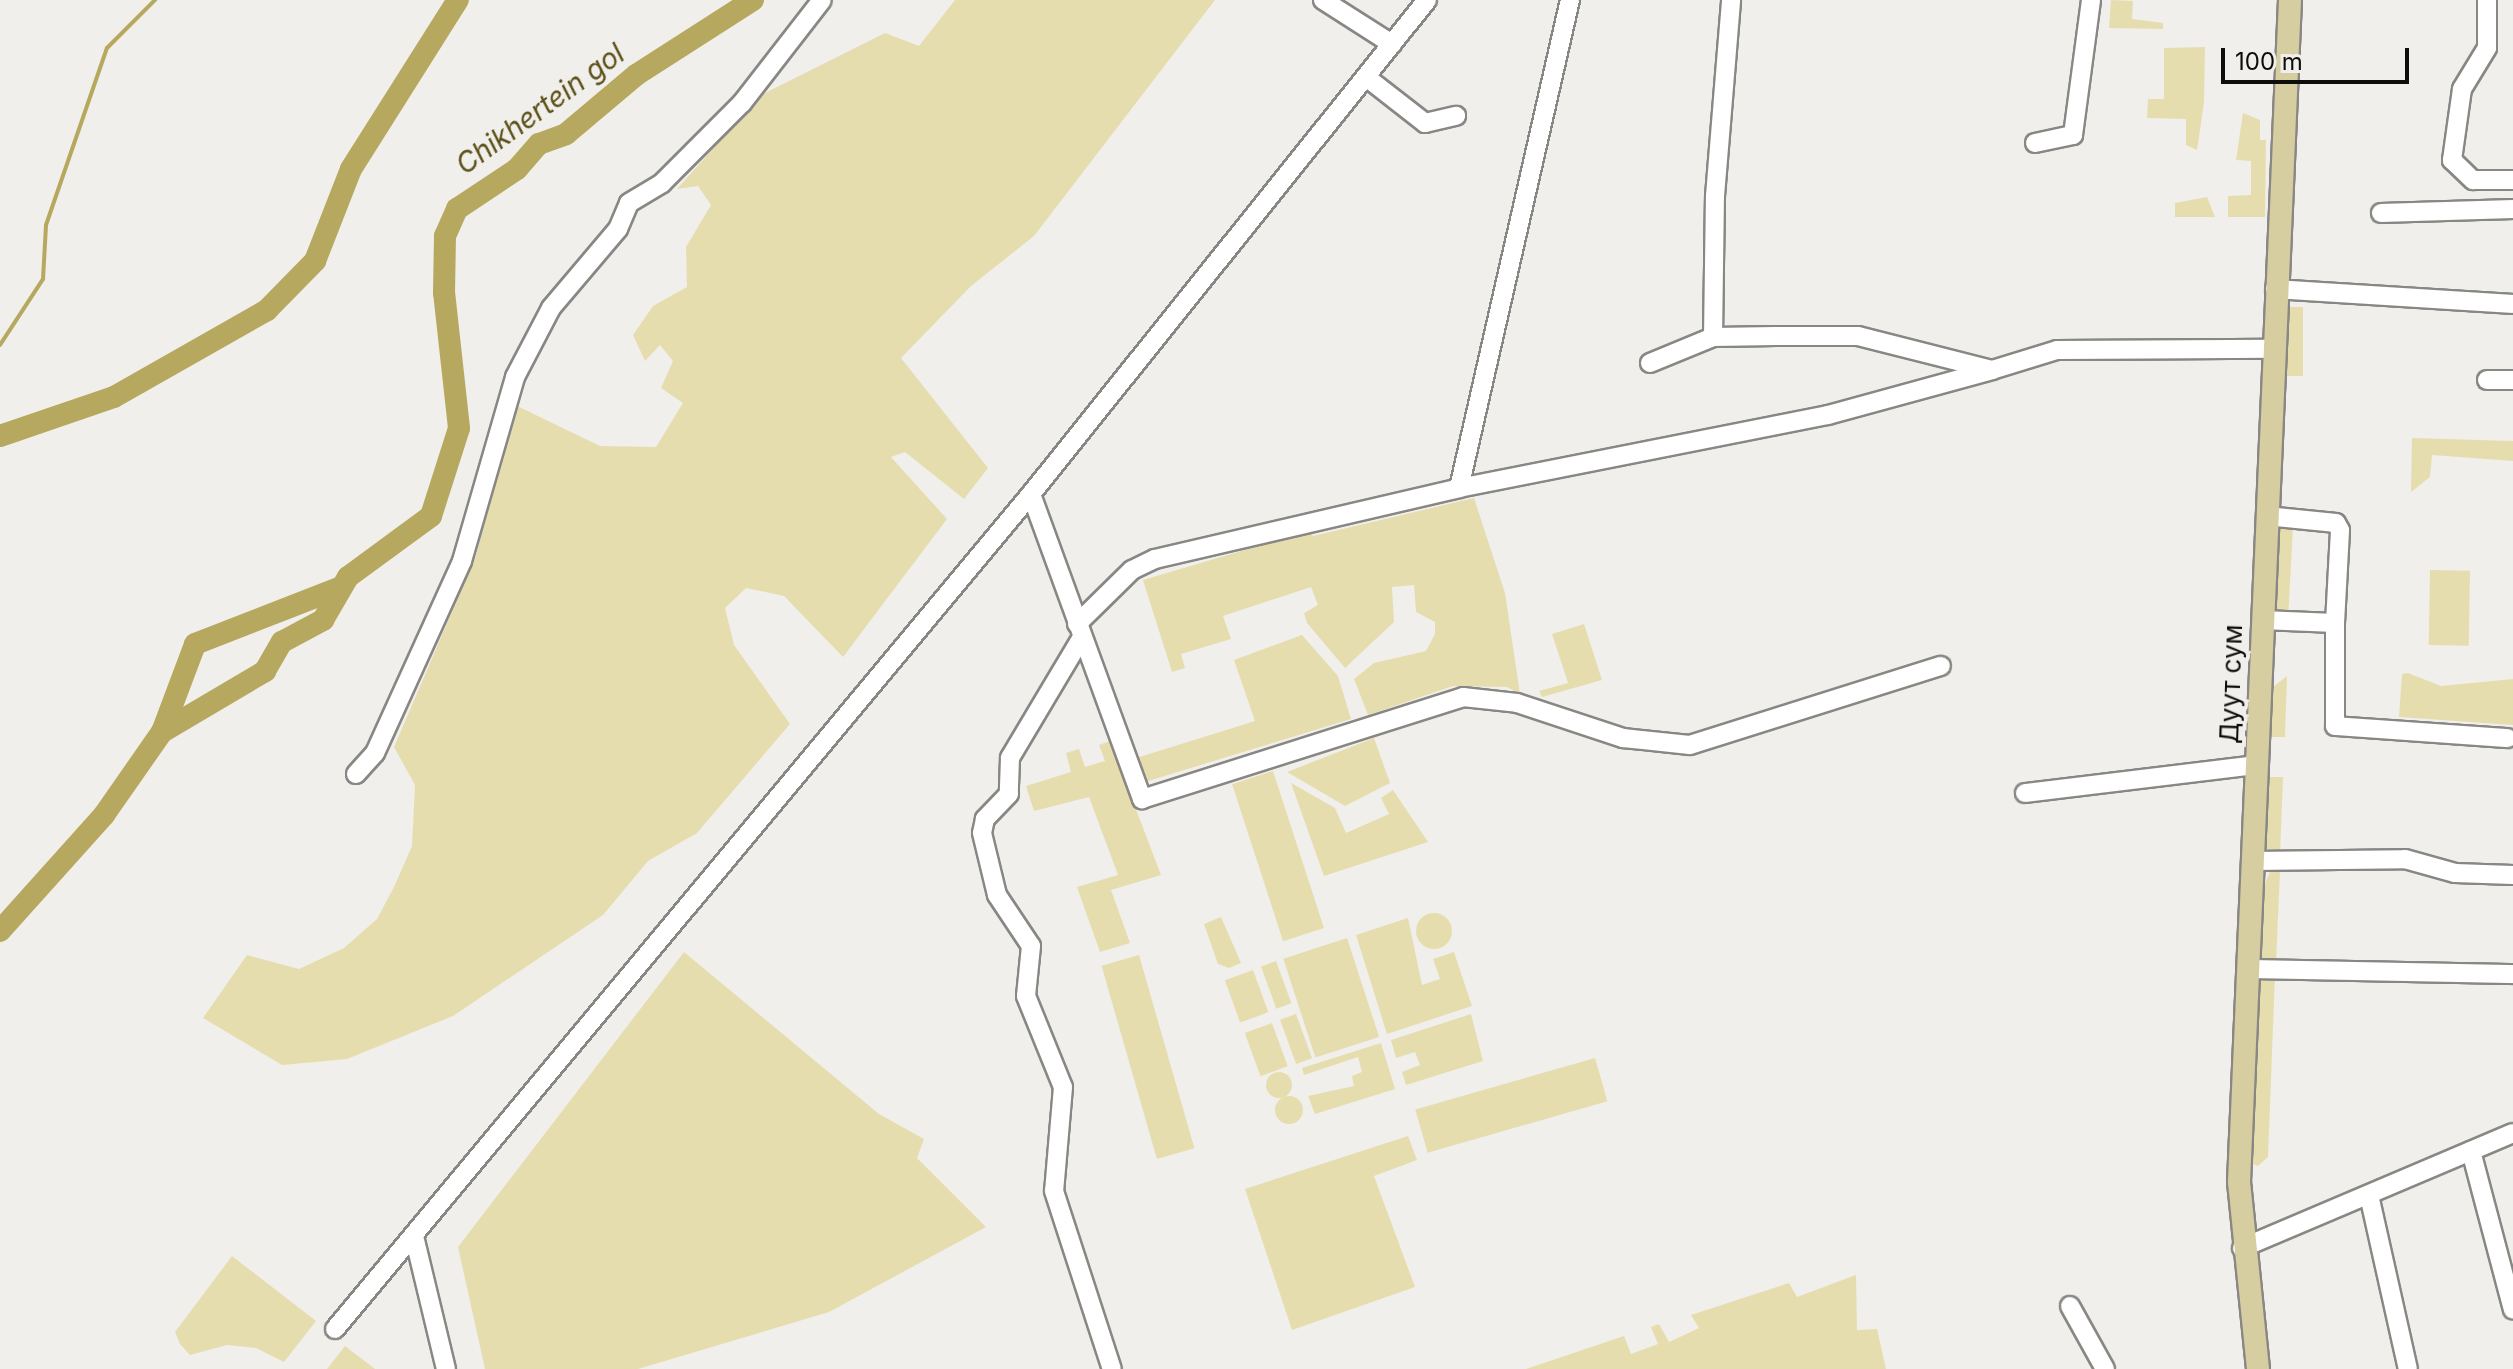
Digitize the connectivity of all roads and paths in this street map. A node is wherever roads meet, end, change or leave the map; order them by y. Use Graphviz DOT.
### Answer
graph roads {
  1 [pos="822,0"];
  2 [pos="1323,0"];
  3 [pos="1427,0"];
  4 [pos="1570,0"];
  5 [pos="1731,0"];
  6 [pos="2091,0"];
  7 [pos="2290,0"];
  8 [pos="2487,0"];
  9 [pos="1392,44"];
  10 [pos="1366,77"];
  11 [pos="1456,116"];
  12 [pos="2035,143"];
  13 [pos="2513,180"];
  14 [pos="2513,209"];
  15 [pos="2381,213"];
  16 [pos="2275,289"];
  17 [pos="2513,304"];
  18 [pos="1713,337"];
  19 [pos="2272,349"];
  20 [pos="1650,363"];
  21 [pos="1992,370"];
  22 [pos="2487,380"];
  23 [pos="2513,380"];
  24 [pos="1459,488"];
  25 [pos="1031,494"];
  26 [pos="2266,516"];
  27 [pos="2262,620"];
  28 [pos="2335,623"];
  29 [pos="1080,630"];
  30 [pos="1941,666"];
  31 [pos="2508,738"];
  32 [pos="2256,765"];
  33 [pos="356,774"];
  34 [pos="2025,793"];
  35 [pos="2252,861"];
  36 [pos="2513,875"];
  37 [pos="2247,969"];
  38 [pos="2513,974"];
  39 [pos="2513,1133"];
  40 [pos="2471,1151"];
  41 [pos="2369,1195"];
  42 [pos="414,1236"];
  43 [pos="2242,1248"];
  44 [pos="2070,1306"];
  45 [pos="2513,1310"];
  46 [pos="335,1329"];
  47 [pos="446,1369"];
  48 [pos="1112,1369"];
  49 [pos="2105,1369"];
  50 [pos="2258,1369"];
  51 [pos="2408,1369"];
  1 -- 33 [label="street"];
  2 -- 9 [label="street"];
  3 -- 9 [label="street"];
  4 -- 24 [label="street"];
  5 -- 18 [label="street"];
  6 -- 12 [label="street"];
  7 -- 16 [label="main road, Дуут сум"];
  8 -- 13 [label="street"];
  9 -- 10 [label="street"];
  10 -- 11 [label="street"];
  10 -- 25 [label="street"];
  14 -- 15 [label="street"];
  16 -- 17 [label="street"];
  16 -- 19 [label="main road, Дуут сум"];
  18 -- 20 [label="street"];
  18 -- 21 [label="street"];
  19 -- 21 [label="street"];
  19 -- 26 [label="main road, Дуут сум"];
  21 -- 24 [label="street"];
  22 -- 23 [label="street"];
  24 -- 29 [label="street"];
  25 -- 29 [label="street"];
  25 -- 42 [label="street"];
  26 -- 27 [label="main road, Дуут сум"];
  26 -- 28 [label="street"];
  27 -- 28 [label="street"];
  27 -- 32 [label="main road, Дуут сум"];
  28 -- 31 [label="street"];
  29 -- 30 [label="street"];
  29 -- 48 [label="street"];
  32 -- 34 [label="street"];
  32 -- 35 [label="main road, Дуут сум"];
  35 -- 36 [label="street"];
  35 -- 37 [label="main road, Дуут сум"];
  37 -- 38 [label="street"];
  37 -- 43 [label="main road, Дуут сум"];
  39 -- 40 [label="street"];
  40 -- 41 [label="street"];
  40 -- 45 [label="street"];
  41 -- 43 [label="street"];
  41 -- 51 [label="street"];
  42 -- 46 [label="street"];
  42 -- 47 [label="street"];
  43 -- 50 [label="main road, Дуут сум"];
  44 -- 49 [label="street"];
}
